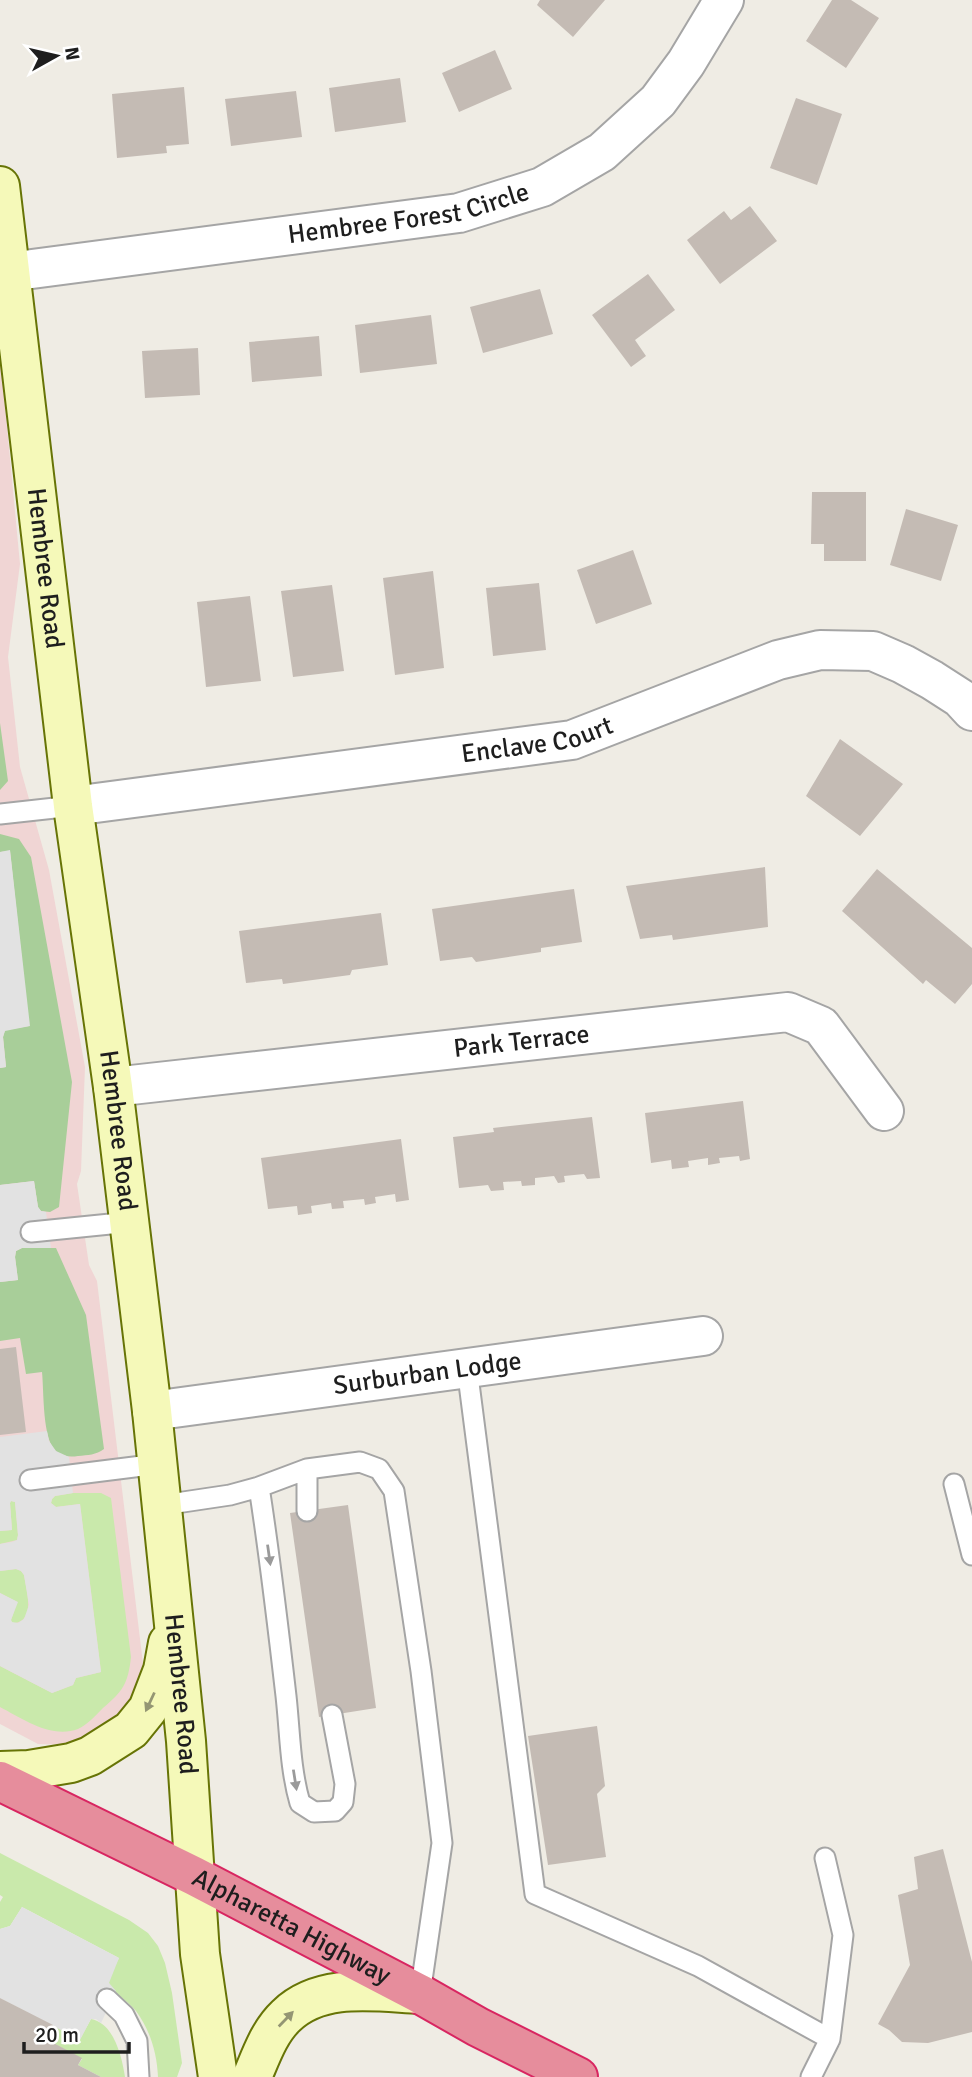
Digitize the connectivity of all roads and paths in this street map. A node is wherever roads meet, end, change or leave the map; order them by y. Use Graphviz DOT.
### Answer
graph roads {
  1 [pos="724,0"];
  2 [pos="0,186"];
  3 [pos="9,272"];
  4 [pos="972,710"];
  5 [pos="73,806"];
  6 [pos="0,814"];
  7 [pos="113,1087"];
  8 [pos="884,1111"];
  9 [pos="130,1222"];
  10 [pos="31,1232"];
  11 [pos="703,1336"];
  12 [pos="467,1368"];
  13 [pos="152,1411"];
  14 [pos="158,1464"];
  15 [pos="307,1469"];
  16 [pos="30,1480"];
  17 [pos="954,1484"];
  18 [pos="259,1487"];
  19 [pos="163,1505"];
  20 [pos="307,1511"];
  21 [pos="972,1555"];
  22 [pos="173,1613"];
  23 [pos="332,1715"];
  24 [pos="0,1771"];
  25 [pos="0,1781"];
  26 [pos="825,1858"];
  27 [pos="194,1876"];
  28 [pos="420,1994"];
  29 [pos="107,2000"];
  30 [pos="830,2039"];
  31 [pos="139,2077"];
  32 [pos="218,2077"];
  33 [pos="251,2077"];
  34 [pos="578,2077"];
  35 [pos="811,2077"];
  1 -- 3 [label="street, Hembree Forest Circle"];
  2 -- 3 [label="street, Hembree Road"];
  3 -- 5 [label="street, Hembree Road"];
  4 -- 5 [label="street, Enclave Court"];
  5 -- 6 [label="lane"];
  5 -- 7 [label="street, Hembree Road"];
  7 -- 8 [label="street, Park Terrace"];
  7 -- 9 [label="street, Hembree Road"];
  9 -- 10 [label="lane"];
  9 -- 13 [label="street, Hembree Road"];
  11 -- 12 [label="street, Surburban Lodge"];
  12 -- 13 [label="street, Surburban Lodge"];
  12 -- 30 [label="lane"];
  13 -- 14 [label="street, Hembree Road"];
  14 -- 16 [label="lane"];
  14 -- 19 [label="street, Hembree Road"];
  15 -- 18 [label="lane"];
  15 -- 20 [label="lane"];
  15 -- 28 [label="lane"];
  17 -- 21 [label="lane"];
  18 -- 19 [label="lane"];
  18 -- 23 [label="lane, one-way"];
  19 -- 22 [label="street, Hembree Road"];
  22 -- 24 [label="street, one-way"];
  22 -- 27 [label="street, Hembree Road"];
  25 -- 27 [label="highway, Alpharetta Highway"];
  26 -- 30 [label="lane"];
  27 -- 28 [label="highway, Alpharetta Highway"];
  27 -- 32 [label="street, Hembree Road"];
  33 -- 28 [label="street, one-way"];
  28 -- 34 [label="highway, Alpharetta Highway"];
  29 -- 31 [label="lane"];
  30 -- 35 [label="lane"];
}
